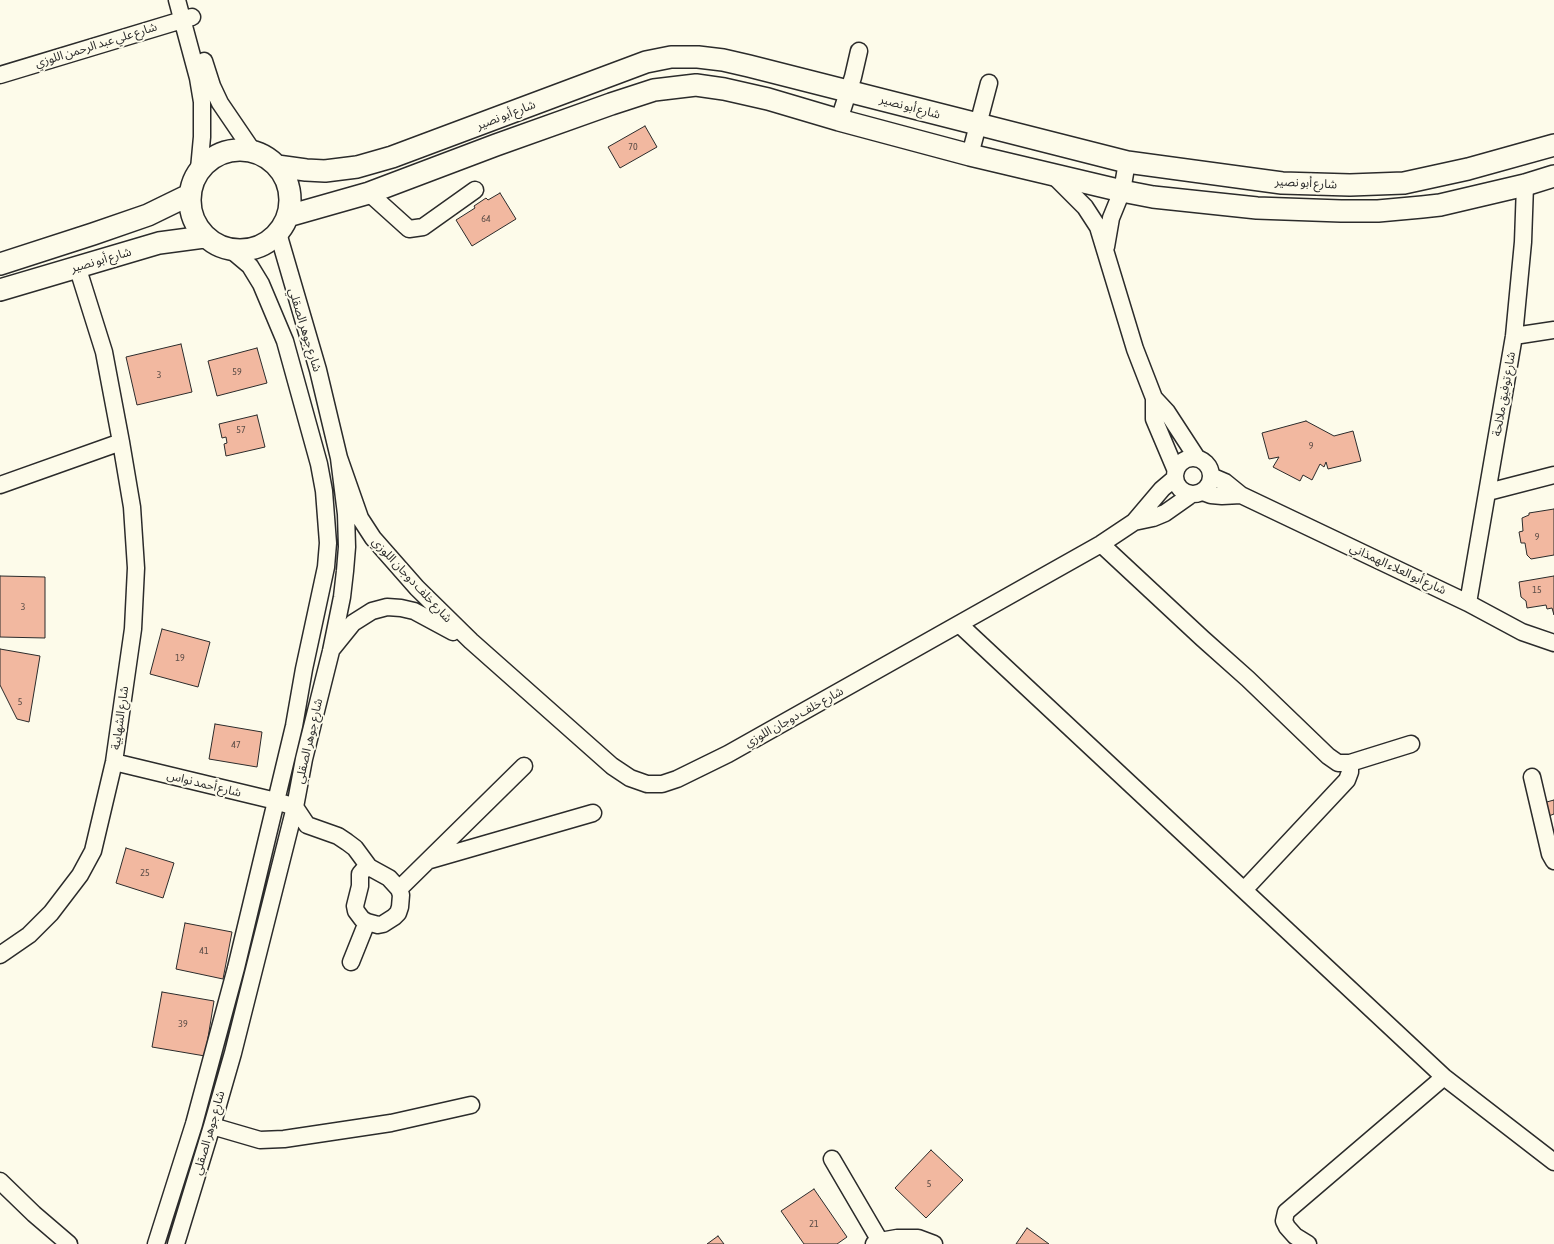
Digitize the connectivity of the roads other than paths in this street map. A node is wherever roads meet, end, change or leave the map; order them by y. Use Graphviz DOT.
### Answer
graph roads {
  1 [pos="177,0"];
  2 [pos="186,0"];
  3 [pos="187,18"];
  4 [pos="859,51"];
  5 [pos="1,70"];
  6 [pos="989,84"];
  7 [pos="848,90"];
  8 [pos="839,120"];
  9 [pos="979,125"];
  10 [pos="1554,145"];
  11 [pos="252,150"];
  12 [pos="970,155"];
  13 [pos="1127,162"];
  14 [pos="277,166"];
  15 [pos="199,169"];
  16 [pos="1053,175"];
  17 [pos="1554,176"];
  18 [pos="1525,184"];
  19 [pos="475,190"];
  20 [pos="1122,191"];
  21 [pos="369,193"];
  22 [pos="189,195"];
  23 [pos="283,225"];
  24 [pos="204,237"];
  25 [pos="231,250"];
  26 [pos="1105,250"];
  27 [pos="0,264"];
  28 [pos="77,266"];
  29 [pos="0,290"];
  30 [pos="1554,330"];
  31 [pos="1514,336"];
  32 [pos="1154,398"];
  33 [pos="121,442"];
  34 [pos="339,458"];
  35 [pos="1197,458"];
  36 [pos="1175,474"];
  37 [pos="1554,475"];
  38 [pos="1211,476"];
  39 [pos="0,485"];
  40 [pos="1488,492"];
  41 [pos="1197,493"];
  42 [pos="1241,495"];
  43 [pos="1134,522"];
  44 [pos="1101,544"];
  45 [pos="1468,602"];
  46 [pos="959,624"];
  47 [pos="470,641"];
  48 [pos="1554,643"];
  49 [pos="331,651"];
  50 [pos="1411,744"];
  51 [pos="114,762"];
  52 [pos="1350,763"];
  53 [pos="524,766"];
  54 [pos="1532,777"];
  55 [pos="276,801"];
  56 [pos="295,807"];
  57 [pos="593,814"];
  58 [pos="428,861"];
  59 [pos="1554,861"];
  60 [pos="369,866"];
  61 [pos="400,890"];
  62 [pos="1244,890"];
  63 [pos="367,922"];
  64 [pos="0,955"];
  65 [pos="351,962"];
  66 [pos="1444,1077"];
  67 [pos="471,1106"];
  68 [pos="212,1126"];
  69 [pos="832,1159"];
  70 [pos="1554,1162"];
  71 [pos="0,1181"];
  72 [pos="877,1242"];
  73 [pos="69,1244"];
  74 [pos="156,1244"];
  75 [pos="176,1244"];
  76 [pos="934,1244"];
  77 [pos="1308,1244"];
  1 -- 3 [label="street"];
  2 -- 3 [label="street"];
  3 -- 5 [label="street, شارع علي عبد الرحمن اللوزي"];
  3 -- 11 [label="street"];
  3 -- 15 [label="street"];
  4 -- 7 [label="street"];
  6 -- 9 [label="street"];
  7 -- 8 [label="street"];
  7 -- 9 [label="main road, شارع أبو نصير"];
  7 -- 14 [label="main road, شارع أبو نصير"];
  8 -- 12 [label="main road, شارع أبو نصير"];
  8 -- 21 [label="main road, شارع أبو نصير"];
  9 -- 12 [label="street"];
  9 -- 13 [label="main road, شارع أبو نصير"];
  10 -- 13 [label="main road, شارع أبو نصير"];
  11 -- 14 [label="main road"];
  11 -- 15 [label="main road"];
  12 -- 16 [label="main road, شارع أبو نصير"];
  13 -- 20 [label="street"];
  14 -- 23 [label="main road"];
  15 -- 22 [label="main road"];
  16 -- 20 [label="main road, شارع أبو نصير"];
  16 -- 26 [label="street"];
  17 -- 18 [label="main road, شارع أبو نصير"];
  18 -- 20 [label="main road, شارع أبو نصير"];
  18 -- 31 [label="street, شارع توفيق ملالحة"];
  19 -- 21 [label="street"];
  20 -- 26 [label="street"];
  21 -- 23 [label="main road, شارع أبو نصير"];
  22 -- 24 [label="main road"];
  22 -- 27 [label="main road"];
  23 -- 25 [label="main road"];
  23 -- 34 [label="street, شارع جوهر الصقلي"];
  24 -- 25 [label="main road"];
  24 -- 28 [label="main road, شارع أبو نصير"];
  25 -- 55 [label="street, شارع جوهر الصقلي"];
  26 -- 32 [label="street"];
  28 -- 29 [label="main road, شارع أبو نصير"];
  28 -- 33 [label="street, شارع الشهابية"];
  30 -- 31 [label="street"];
  31 -- 40 [label="street, شارع توفيق ملالحة"];
  32 -- 35 [label="street"];
  32 -- 36 [label="street"];
  33 -- 39 [label="street"];
  33 -- 51 [label="street, شارع الشهابية"];
  34 -- 47 [label="street, شارع خلف دوجان اللوزي"];
  34 -- 49 [label="street, شارع جوهر الصقلي"];
  35 -- 36 [label="street"];
  35 -- 38 [label="street"];
  36 -- 41 [label="street"];
  36 -- 43 [label="street, شارع خلف دوجان اللوزي"];
  37 -- 40 [label="street"];
  38 -- 41 [label="street"];
  38 -- 42 [label="street, شارع أبو العلاء الهمذاني"];
  40 -- 45 [label="street, شارع توفيق ملالحة"];
  41 -- 42 [label="street, شارع أبو العلاء الهمذاني"];
  41 -- 43 [label="street, شارع خلف دوجان اللوزي"];
  42 -- 45 [label="street, شارع أبو العلاء الهمذاني"];
  43 -- 44 [label="street, شارع خلف دوجان اللوزي"];
  44 -- 46 [label="street, شارع خلف دوجان اللوزي"];
  44 -- 52 [label="street"];
  45 -- 48 [label="street, شارع أبو العلاء الهمذاني"];
  46 -- 47 [label="street, شارع خلف دوجان اللوزي"];
  46 -- 62 [label="street"];
  47 -- 49 [label="street, شارع خلف دوجان اللوزي"];
  49 -- 56 [label="street, شارع جوهر الصقلي"];
  50 -- 52 [label="street"];
  51 -- 55 [label="street, شارع أحمد نواس"];
  51 -- 64 [label="street, شارع الشهابية"];
  52 -- 62 [label="street"];
  53 -- 58 [label="street"];
  54 -- 59 [label="street"];
  55 -- 56 [label="street, شارع أحمد نواس"];
  55 -- 74 [label="street, شارع جوهر الصقلي"];
  56 -- 60 [label="street"];
  56 -- 68 [label="street, شارع جوهر الصقلي"];
  57 -- 58 [label="street"];
  58 -- 61 [label="street"];
  60 -- 61 [label="street"];
  60 -- 63 [label="street"];
  61 -- 63 [label="street"];
  62 -- 66 [label="street"];
  63 -- 65 [label="street"];
  66 -- 70 [label="street"];
  66 -- 77 [label="street"];
  67 -- 68 [label="street"];
  68 -- 75 [label="street, شارع جوهر الصقلي"];
  69 -- 72 [label="street"];
  71 -- 73 [label="street"];
  72 -- 76 [label="street"];
}
